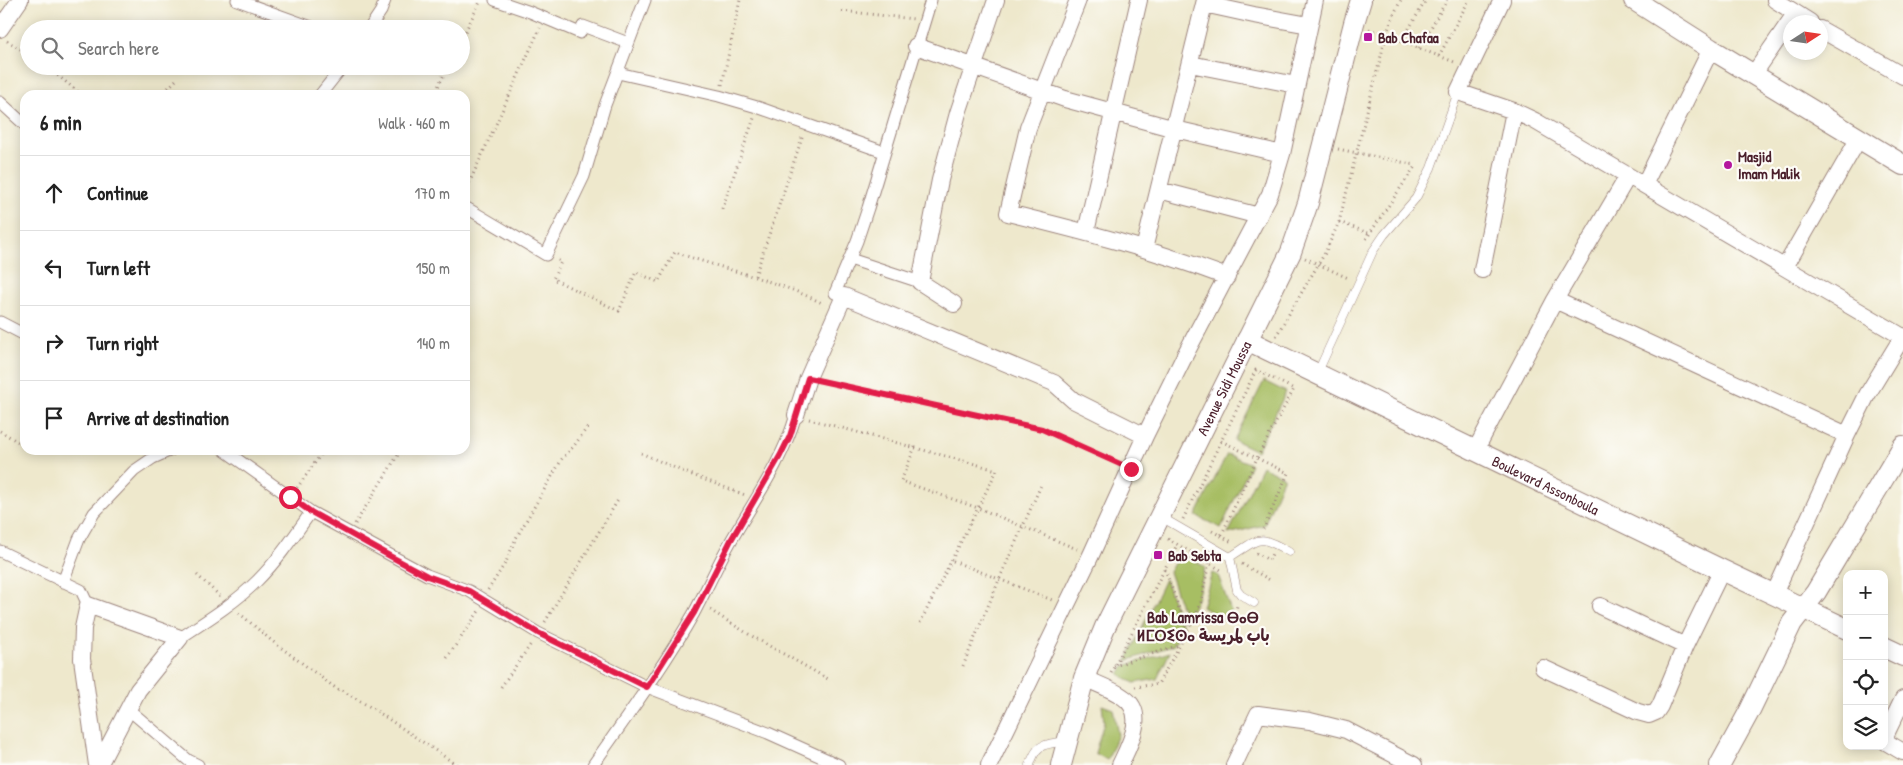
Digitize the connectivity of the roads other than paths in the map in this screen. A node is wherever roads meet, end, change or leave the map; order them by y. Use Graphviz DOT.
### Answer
graph roads {
  1 [pos="20,0"];
  2 [pos="237,0"];
  3 [pos="386,0"];
  4 [pos="495,0"];
  5 [pos="644,0"];
  6 [pos="931,0"];
  7 [pos="996,0"];
  8 [pos="1078,0"];
  9 [pos="1139,0"];
  10 [pos="1314,0"];
  11 [pos="1361,0"];
  12 [pos="1502,0"];
  13 [pos="1634,0"];
  14 [pos="1775,0"];
  15 [pos="1205,2"];
  16 [pos="1795,14"];
  17 [pos="292,20"];
  18 [pos="374,20"];
  19 [pos="1309,25"];
  20 [pos="0,29"];
  21 [pos="1828,34"];
  22 [pos="628,43"];
  23 [pos="916,46"];
  24 [pos="1712,49"];
  25 [pos="1190,64"];
  26 [pos="974,66"];
  27 [pos="618,73"];
  28 [pos="336,75"];
  29 [pos="1753,75"];
  30 [pos="1903,76"];
  31 [pos="1296,86"];
  32 [pos="324,90"];
  33 [pos="1042,90"];
  34 [pos="1458,92"];
  35 [pos="0,102"];
  36 [pos="1112,111"];
  37 [pos="1514,111"];
  38 [pos="20,120"];
  39 [pos="1174,129"];
  40 [pos="1859,138"];
  41 [pos="884,152"];
  42 [pos="1282,154"];
  43 [pos="1903,165"];
  44 [pos="1628,176"];
  45 [pos="1644,184"];
  46 [pos="1159,190"];
  47 [pos="470,210"];
  48 [pos="1259,216"];
  49 [pos="1086,232"];
  50 [pos="1144,249"];
  51 [pos="850,259"];
  52 [pos="1785,267"];
  53 [pos="1482,270"];
  54 [pos="1227,277"];
  55 [pos="920,282"];
  56 [pos="1555,300"];
  57 [pos="840,303"];
  58 [pos="954,304"];
  59 [pos="0,322"];
  60 [pos="20,332"];
  61 [pos="1903,336"];
  62 [pos="1247,340"];
  63 [pos="1317,374"];
  64 [pos="796,415"];
  65 [pos="1847,435"];
  66 [pos="1145,436"];
  67 [pos="1903,446"];
  68 [pos="1475,451"];
  69 [pos="160,455"];
  70 [pos="231,455"];
  71 [pos="311,512"];
  72 [pos="1156,523"];
  73 [pos="0,552"];
  74 [pos="1289,552"];
  75 [pos="1230,557"];
  76 [pos="1722,570"];
  77 [pos="63,582"];
  78 [pos="1774,594"];
  79 [pos="1254,603"];
  80 [pos="88,606"];
  81 [pos="1600,606"];
  82 [pos="1803,608"];
  83 [pos="1843,627"];
  84 [pos="180,638"];
  85 [pos="1685,646"];
  86 [pos="1888,649"];
  87 [pos="1903,656"];
  88 [pos="1543,668"];
  89 [pos="1084,678"];
  90 [pos="647,687"];
  91 [pos="1903,699"];
  92 [pos="128,709"];
  93 [pos="1068,741"];
  94 [pos="1903,752"];
  95 [pos="98,765"];
  96 [pos="198,765"];
  97 [pos="593,765"];
  98 [pos="839,765"];
  99 [pos="989,765"];
  100 [pos="1030,765"];
  101 [pos="1061,765"];
  102 [pos="1120,765"];
  103 [pos="1234,765"];
  104 [pos="1414,765"];
  105 [pos="1720,765"];
  1 -- 20 [label="street"];
  2 -- 17 [label="street"];
  3 -- 18 [label="street"];
  4 -- 22 [label="street"];
  5 -- 22 [label="street"];
  6 -- 23 [label="street"];
  7 -- 26 [label="street"];
  8 -- 33 [label="street"];
  9 -- 36 [label="street"];
  10 -- 19 [label="street"];
  11 -- 62 [label="street, Avenue Sidi Moussa"];
  12 -- 34 [label="street"];
  13 -- 24 [label="street"];
  14 -- 16 [label="street"];
  15 -- 19 [label="street"];
  15 -- 25 [label="street"];
  16 -- 29 [label="street"];
  19 -- 31 [label="street"];
  21 -- 30 [label="street"];
  22 -- 27 [label="street"];
  23 -- 26 [label="street"];
  23 -- 41 [label="street"];
  24 -- 29 [label="street"];
  24 -- 45 [label="street"];
  25 -- 31 [label="street"];
  25 -- 39 [label="street"];
  26 -- 33 [label="street"];
  26 -- 55 [label="street"];
  27 -- 41 [label="street"];
  27 -- 47 [label="street"];
  28 -- 32 [label="street"];
  29 -- 40 [label="street"];
  31 -- 42 [label="street"];
  33 -- 36 [label="street"];
  33 -- 49 [label="street"];
  34 -- 37 [label="street"];
  34 -- 63 [label="lane"];
  35 -- 38 [label="street"];
  36 -- 39 [label="street"];
  36 -- 49 [label="street"];
  37 -- 44 [label="street"];
  37 -- 53 [label="street"];
  39 -- 42 [label="street"];
  39 -- 46 [label="street"];
  40 -- 43 [label="street"];
  40 -- 52 [label="street"];
  41 -- 51 [label="street"];
  42 -- 48 [label="street"];
  44 -- 45 [label="street"];
  44 -- 56 [label="street"];
  45 -- 52 [label="street"];
  46 -- 48 [label="street"];
  46 -- 50 [label="street"];
  48 -- 54 [label="street"];
  49 -- 50 [label="street"];
  50 -- 54 [label="street"];
  51 -- 55 [label="street"];
  51 -- 57 [label="street"];
  52 -- 61 [label="street"];
  54 -- 66 [label="street"];
  55 -- 58 [label="street"];
  56 -- 65 [label="street"];
  56 -- 68 [label="street"];
  57 -- 64 [label="street"];
  57 -- 66 [label="street"];
  59 -- 60 [label="street"];
  61 -- 65 [label="street"];
  62 -- 63 [label="street, Boulevard Assonboula"];
  62 -- 72 [label="street, Avenue Sidi Moussa"];
  63 -- 68 [label="street, Boulevard Assonboula"];
  64 -- 90 [label="street"];
  65 -- 78 [label="street"];
  66 -- 99 [label="street"];
  67 -- 82 [label="street"];
  68 -- 76 [label="street, Boulevard Assonboula"];
  69 -- 77 [label="street"];
  70 -- 71 [label="street"];
  71 -- 84 [label="street"];
  71 -- 90 [label="street"];
  72 -- 75 [label="lane"];
  72 -- 89 [label="street, Avenue Sidi Moussa"];
  73 -- 77 [label="street"];
  74 -- 75 [label="lane"];
  75 -- 79 [label="lane"];
  76 -- 78 [label="street, Boulevard Assonboula"];
  76 -- 85 [label="street"];
  77 -- 80 [label="street"];
  78 -- 82 [label="street, Boulevard Assonboula"];
  80 -- 84 [label="street"];
  80 -- 95 [label="street"];
  81 -- 85 [label="street"];
  82 -- 83 [label="street, Boulevard Assonboula"];
  82 -- 105 [label="street"];
  84 -- 92 [label="street"];
  85 -- 88 [label="street"];
  86 -- 87 [label="street"];
  89 -- 93 [label="street, Avenue Sidi Moussa"];
  89 -- 102 [label="street"];
  90 -- 97 [label="street"];
  90 -- 98 [label="street"];
  91 -- 94 [label="street"];
  92 -- 95 [label="street"];
  92 -- 96 [label="street"];
  93 -- 100 [label="lane"];
  93 -- 101 [label="street, Avenue Sidi Moussa"];
  103 -- 104 [label="street"];
}
